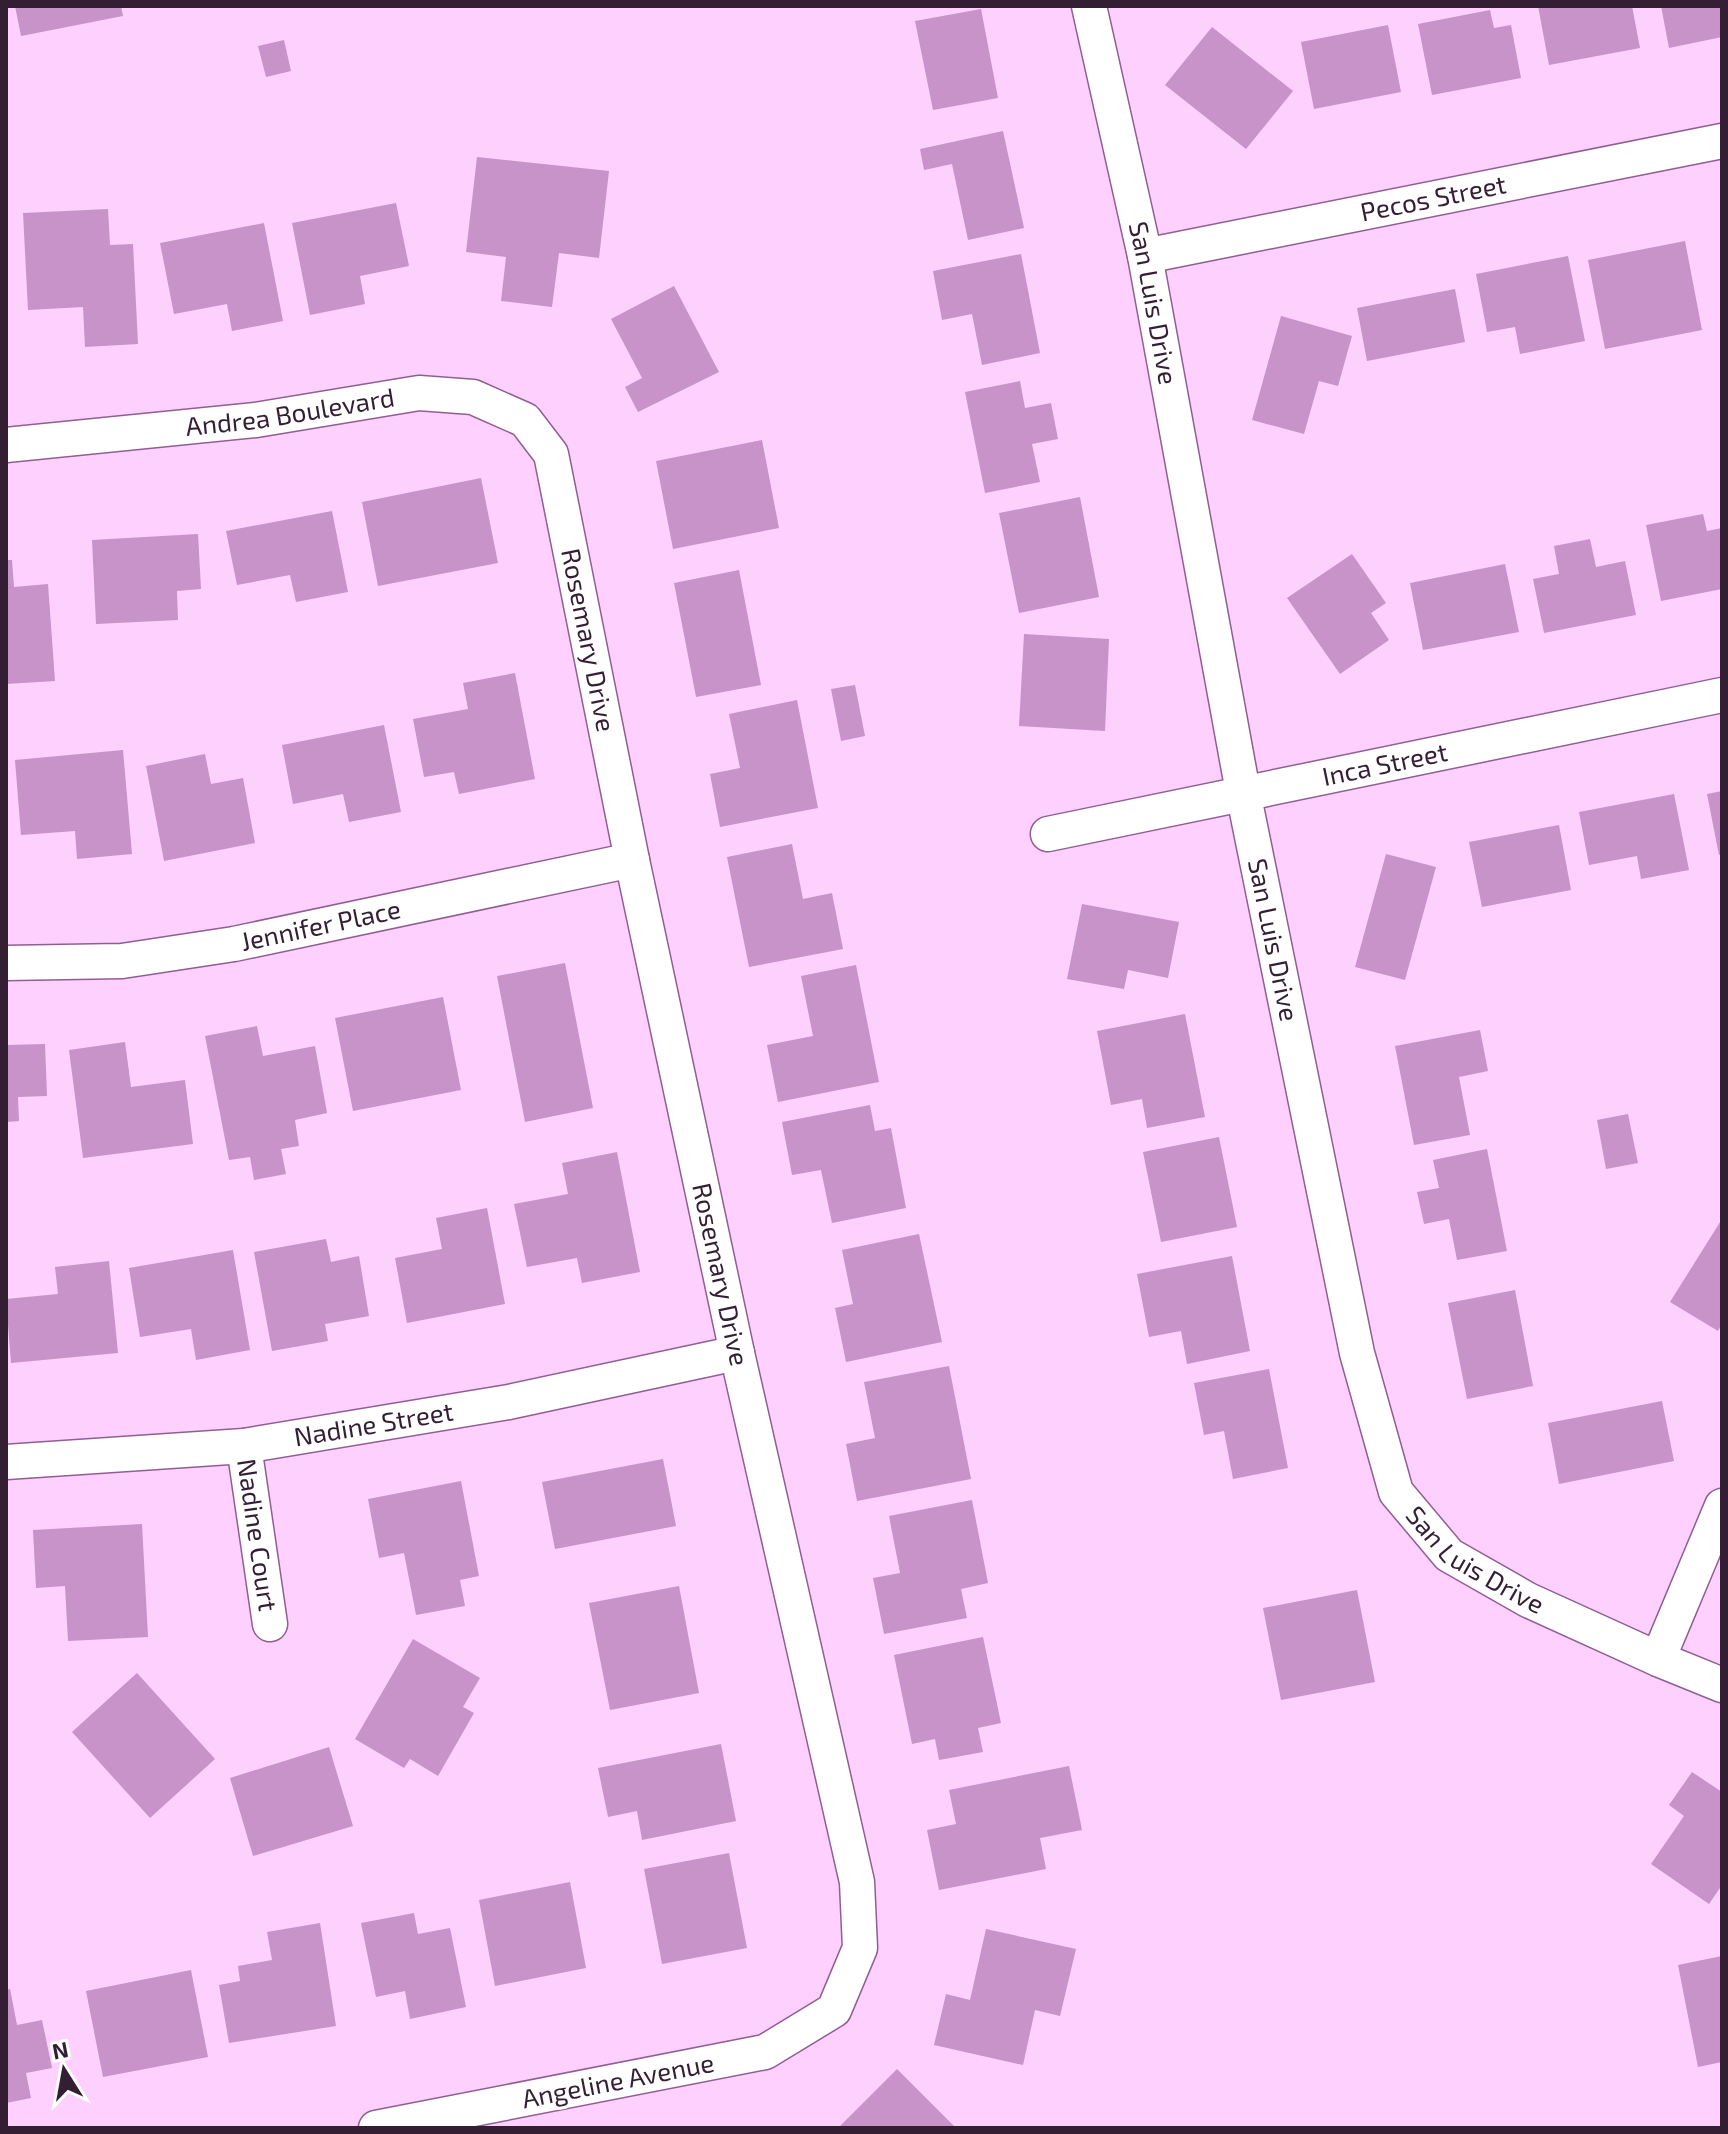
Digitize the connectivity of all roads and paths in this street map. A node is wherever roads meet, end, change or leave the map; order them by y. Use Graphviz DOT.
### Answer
graph roads {
  1 [pos="1089,6"];
  2 [pos="1722,141"];
  3 [pos="1145,256"];
  4 [pos="6,445"];
  5 [pos="551,454"];
  6 [pos="1722,695"];
  7 [pos="1243,792"];
  8 [pos="1048,834"];
  9 [pos="632,860"];
  10 [pos="6,963"];
  11 [pos="737,1353"];
  12 [pos="244,1446"];
  13 [pos="6,1462"];
  14 [pos="1722,1506"];
  15 [pos="270,1624"];
  16 [pos="1658,1659"];
  17 [pos="1722,1685"];
  18 [pos="765,2052"];
  19 [pos="376,2128"];
  1 -- 3 [label="street, San Luis Drive"];
  2 -- 3 [label="street, Pecos Street"];
  3 -- 7 [label="street, San Luis Drive"];
  4 -- 5 [label="street, Andrea Boulevard"];
  5 -- 9 [label="street, Rosemary Drive"];
  6 -- 7 [label="street, Inca Street"];
  7 -- 8 [label="street, Inca Street"];
  7 -- 16 [label="street, San Luis Drive"];
  9 -- 10 [label="street, Jennifer Place"];
  9 -- 11 [label="street, Rosemary Drive"];
  11 -- 12 [label="street, Nadine Street"];
  11 -- 18 [label="street, Rosemary Drive"];
  12 -- 13 [label="street, Nadine Street"];
  12 -- 15 [label="street, Nadine Court"];
  14 -- 16 [label="street"];
  16 -- 17 [label="street, San Luis Drive"];
  18 -- 19 [label="street, Angeline Avenue"];
}
